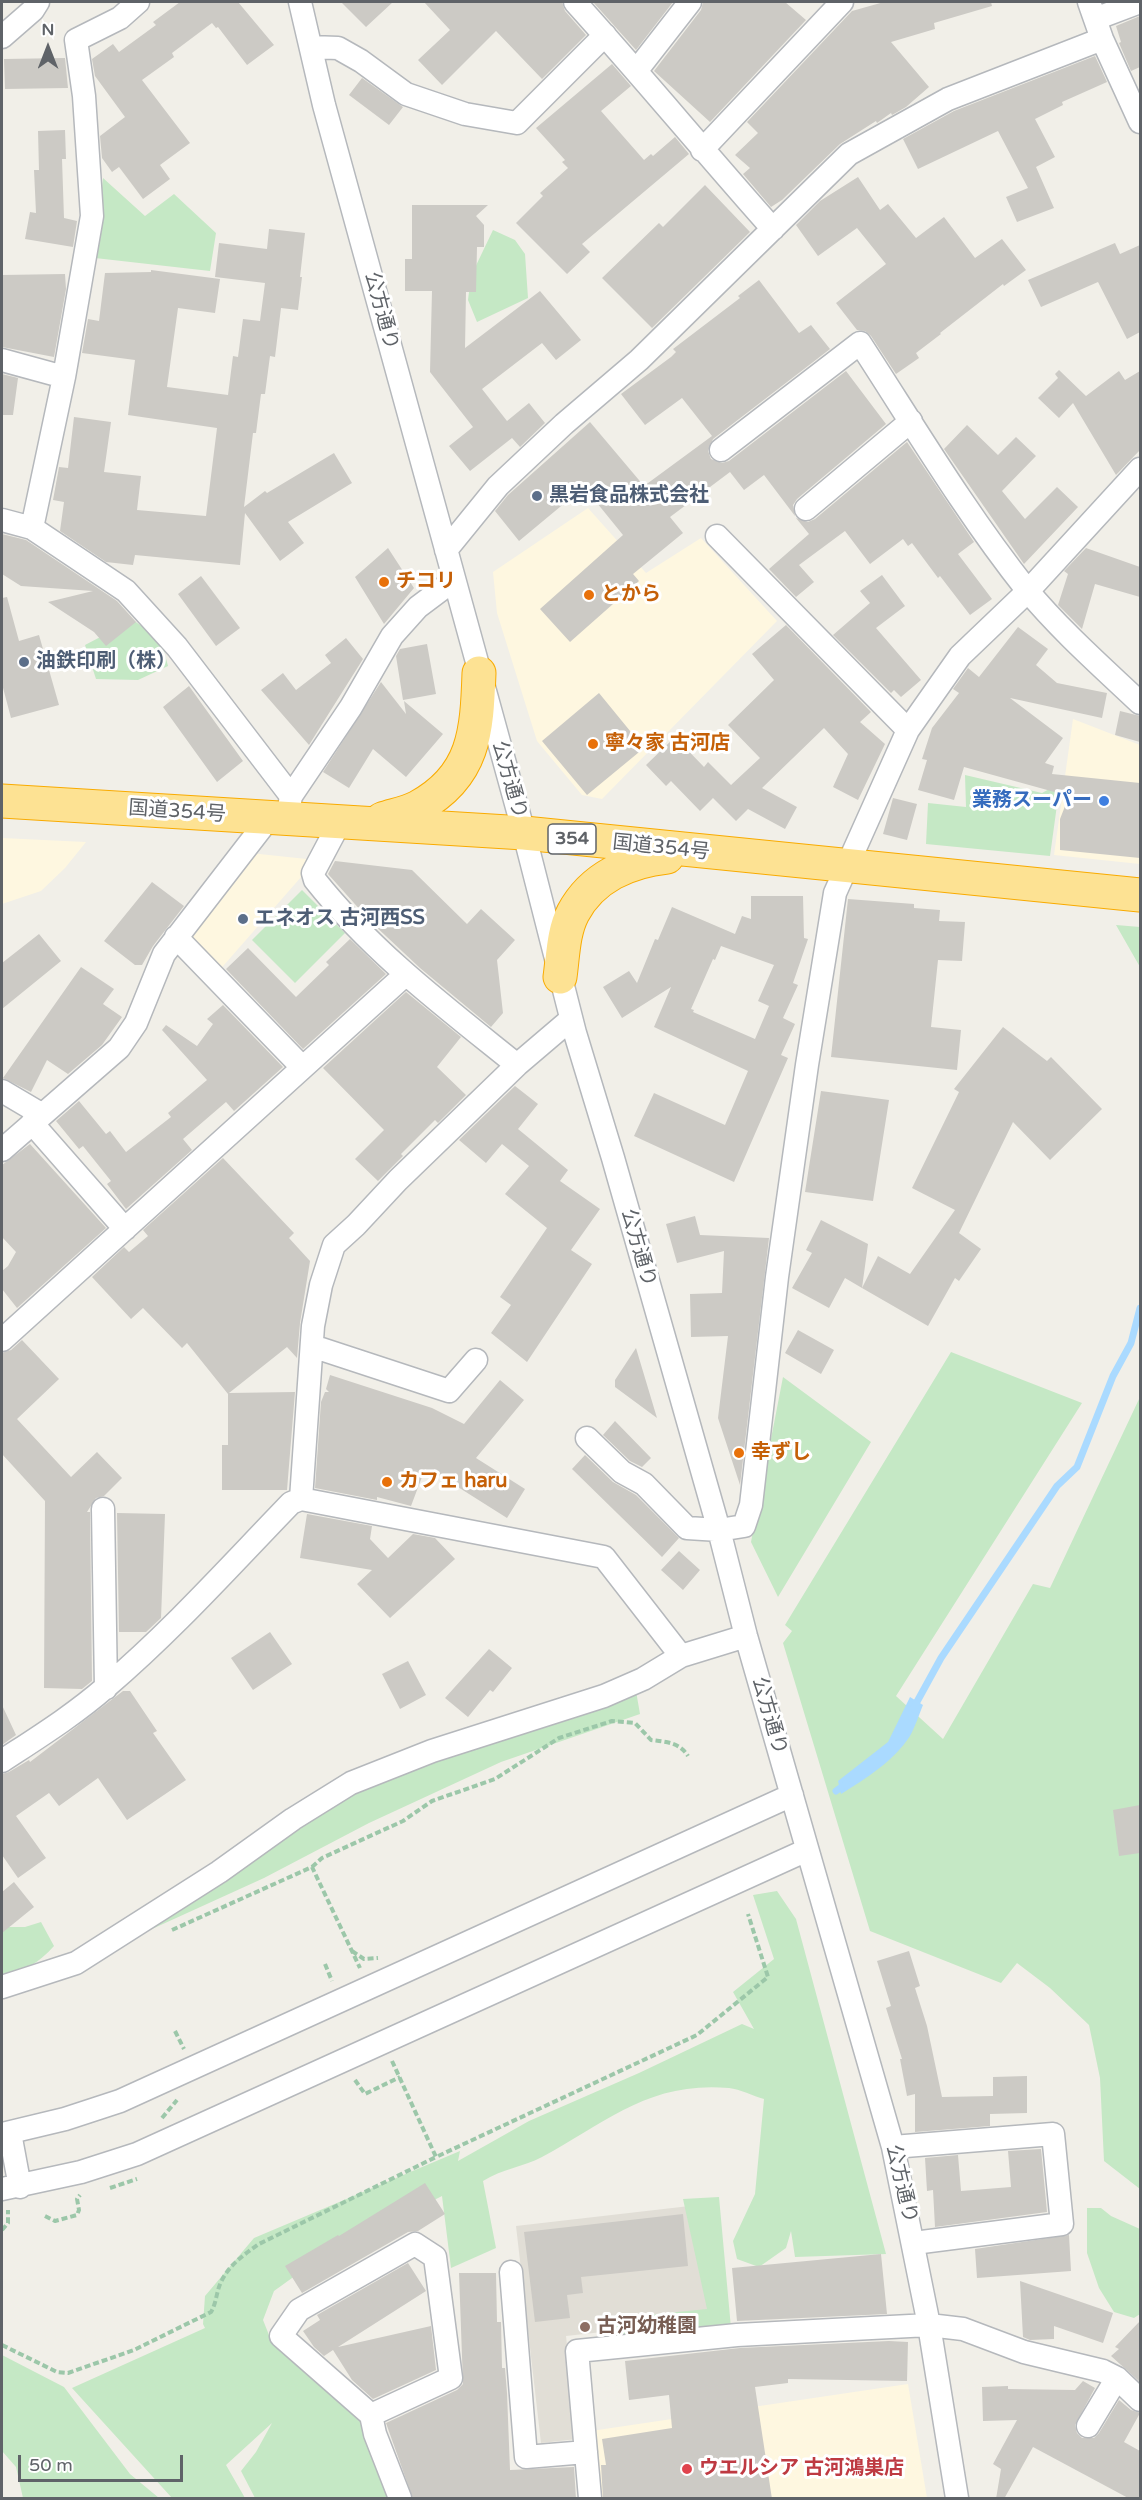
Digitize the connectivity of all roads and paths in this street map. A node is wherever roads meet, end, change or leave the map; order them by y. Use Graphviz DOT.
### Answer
graph roads {
  1 [pos="38,2"];
  2 [pos="138,2"];
  3 [pos="575,2"];
  4 [pos="690,2"];
  5 [pos="842,2"];
  6 [pos="1140,2"];
  7 [pos="308,4"];
  8 [pos="1096,20"];
  9 [pos="605,35"];
  10 [pos="2,37"];
  11 [pos="311,47"];
  12 [pos="637,70"];
  13 [pos="1140,122"];
  14 [pos="702,150"];
  15 [pos="773,229"];
  16 [pos="2,360"];
  17 [pos="64,377"];
  18 [pos="911,421"];
  19 [pos="721,450"];
  20 [pos="1140,469"];
  21 [pos="806,509"];
  22 [pos="2,520"];
  23 [pos="32,528"];
  24 [pos="717,536"];
  25 [pos="446,550"];
  26 [pos="454,579"];
  27 [pos="1028,591"];
  28 [pos="479,673"];
  29 [pos="1140,703"];
  30 [pos="908,730"];
  31 [pos="2,801"];
  32 [pos="282,811"];
  33 [pos="354,822"];
  34 [pos="524,833"];
  35 [pos="704,852"];
  36 [pos="847,867"];
  37 [pos="1140,895"];
  38 [pos="176,937"];
  39 [pos="405,975"];
  40 [pos="560,977"];
  41 [pos="571,1019"];
  42 [pos="517,1065"];
  43 [pos="302,1067"];
  44 [pos="2,1091"];
  45 [pos="37,1118"];
  46 [pos="2,1150"];
  47 [pos="125,1229"];
  48 [pos="2,1340"];
  49 [pos="312,1346"];
  50 [pos="476,1360"];
  51 [pos="587,1438"];
  52 [pos="301,1499"];
  53 [pos="103,1509"];
  54 [pos="719,1530"];
  55 [pos="746,1636"];
  56 [pos="681,1656"];
  57 [pos="106,1688"];
  58 [pos="688,1756"];
  59 [pos="2,1761"];
  60 [pos="792,1795"];
  61 [pos="807,1850"];
  62 [pos="312,1867"];
  63 [pos="748,1914"];
  64 [pos="171,1931"];
  65 [pos="2,1987"];
  66 [pos="368,1987"];
  67 [pos="403,2056"];
  68 [pos="400,2077"];
  69 [pos="355,2080"];
  70 [pos="180,2097"];
  71 [pos="159,2122"];
  72 [pos="6,2134"];
  73 [pos="893,2147"];
  74 [pos="436,2157"];
  75 [pos="139,2179"];
  76 [pos="109,2188"];
  77 [pos="10,2193"];
  78 [pos="89,2193"];
  79 [pos="45,2216"];
  80 [pos="2,2230"];
  81 [pos="914,2243"];
  82 [pos="511,2271"];
  83 [pos="930,2325"];
  84 [pos="2,2345"];
  85 [pos="1117,2378"];
  86 [pos="1140,2400"];
  87 [pos="371,2415"];
  88 [pos="1088,2426"];
  89 [pos="586,2452"];
  90 [pos="400,2499"];
  91 [pos="590,2499"];
  92 [pos="957,2499"];
  1 -- 10 [label="street"];
  2 -- 17 [label="street"];
  3 -- 9 [label="street"];
  4 -- 12 [label="street"];
  5 -- 14 [label="street"];
  6 -- 8 [label="street"];
  7 -- 11 [label="street, 公方通り"];
  8 -- 13 [label="street"];
  8 -- 15 [label="street"];
  9 -- 11 [label="street"];
  9 -- 12 [label="street"];
  11 -- 25 [label="street, 公方通り"];
  12 -- 14 [label="street"];
  14 -- 15 [label="street"];
  15 -- 25 [label="street"];
  16 -- 17 [label="street"];
  17 -- 23 [label="street"];
  18 -- 19 [label="street"];
  18 -- 21 [label="street"];
  18 -- 27 [label="street"];
  20 -- 27 [label="street"];
  22 -- 23 [label="street"];
  23 -- 32 [label="street"];
  24 -- 30 [label="street"];
  25 -- 26 [label="street, 公方通り"];
  26 -- 28 [label="street, 公方通り"];
  26 -- 32 [label="street"];
  27 -- 29 [label="street"];
  27 -- 30 [label="street"];
  28 -- 33 [label="highway"];
  28 -- 34 [label="street, 公方通り"];
  30 -- 36 [label="street"];
  31 -- 32 [label="highway, 国道354号 / 354"];
  32 -- 33 [label="highway, 国道354号 / 354"];
  32 -- 38 [label="street"];
  33 -- 34 [label="highway, 国道354号 / 354"];
  33 -- 39 [label="street"];
  34 -- 35 [label="highway, 国道354号 / 354"];
  34 -- 40 [label="street, 公方通り"];
  35 -- 36 [label="highway, 国道354号 / 354"];
  35 -- 40 [label="highway"];
  36 -- 37 [label="highway, 国道354号 / 354"];
  36 -- 54 [label="street"];
  38 -- 43 [label="street"];
  38 -- 45 [label="street"];
  39 -- 42 [label="street"];
  39 -- 43 [label="street"];
  40 -- 41 [label="street, 公方通り"];
  41 -- 42 [label="street"];
  41 -- 54 [label="street, 公方通り"];
  42 -- 49 [label="street"];
  43 -- 47 [label="street"];
  44 -- 45 [label="street"];
  45 -- 46 [label="street"];
  45 -- 47 [label="street"];
  47 -- 48 [label="street"];
  49 -- 50 [label="street"];
  49 -- 52 [label="street"];
  51 -- 54 [label="street"];
  52 -- 56 [label="street"];
  52 -- 57 [label="street"];
  53 -- 57 [label="street"];
  54 -- 55 [label="street, 公方通り"];
  55 -- 56 [label="street"];
  55 -- 60 [label="street, 公方通り"];
  56 -- 65 [label="street"];
  57 -- 59 [label="street"];
  58 -- 62 [label="path"];
  60 -- 61 [label="street, 公方通り"];
  60 -- 66 [label="street"];
  61 -- 73 [label="street, 公方通り"];
  61 -- 77 [label="street"];
  62 -- 64 [label="path"];
  62 -- 66 [label="path"];
  63 -- 74 [label="path"];
  66 -- 72 [label="street"];
  67 -- 68 [label="path"];
  68 -- 69 [label="path"];
  68 -- 74 [label="path"];
  70 -- 71 [label="path"];
  72 -- 77 [label="street"];
  73 -- 81 [label="street, 公方通り"];
  73 -- 81 [label="street"];
  74 -- 84 [label="path"];
  75 -- 76 [label="path"];
  77 -- 80 [label="path"];
  78 -- 79 [label="path"];
  81 -- 83 [label="street, 公方通り"];
  82 -- 89 [label="street"];
  83 -- 85 [label="street"];
  83 -- 89 [label="street"];
  83 -- 92 [label="street, 公方通り"];
  85 -- 86 [label="street"];
  85 -- 88 [label="street"];
  87 -- 87 [label="street"];
  87 -- 90 [label="street"];
  89 -- 91 [label="street"];
}
